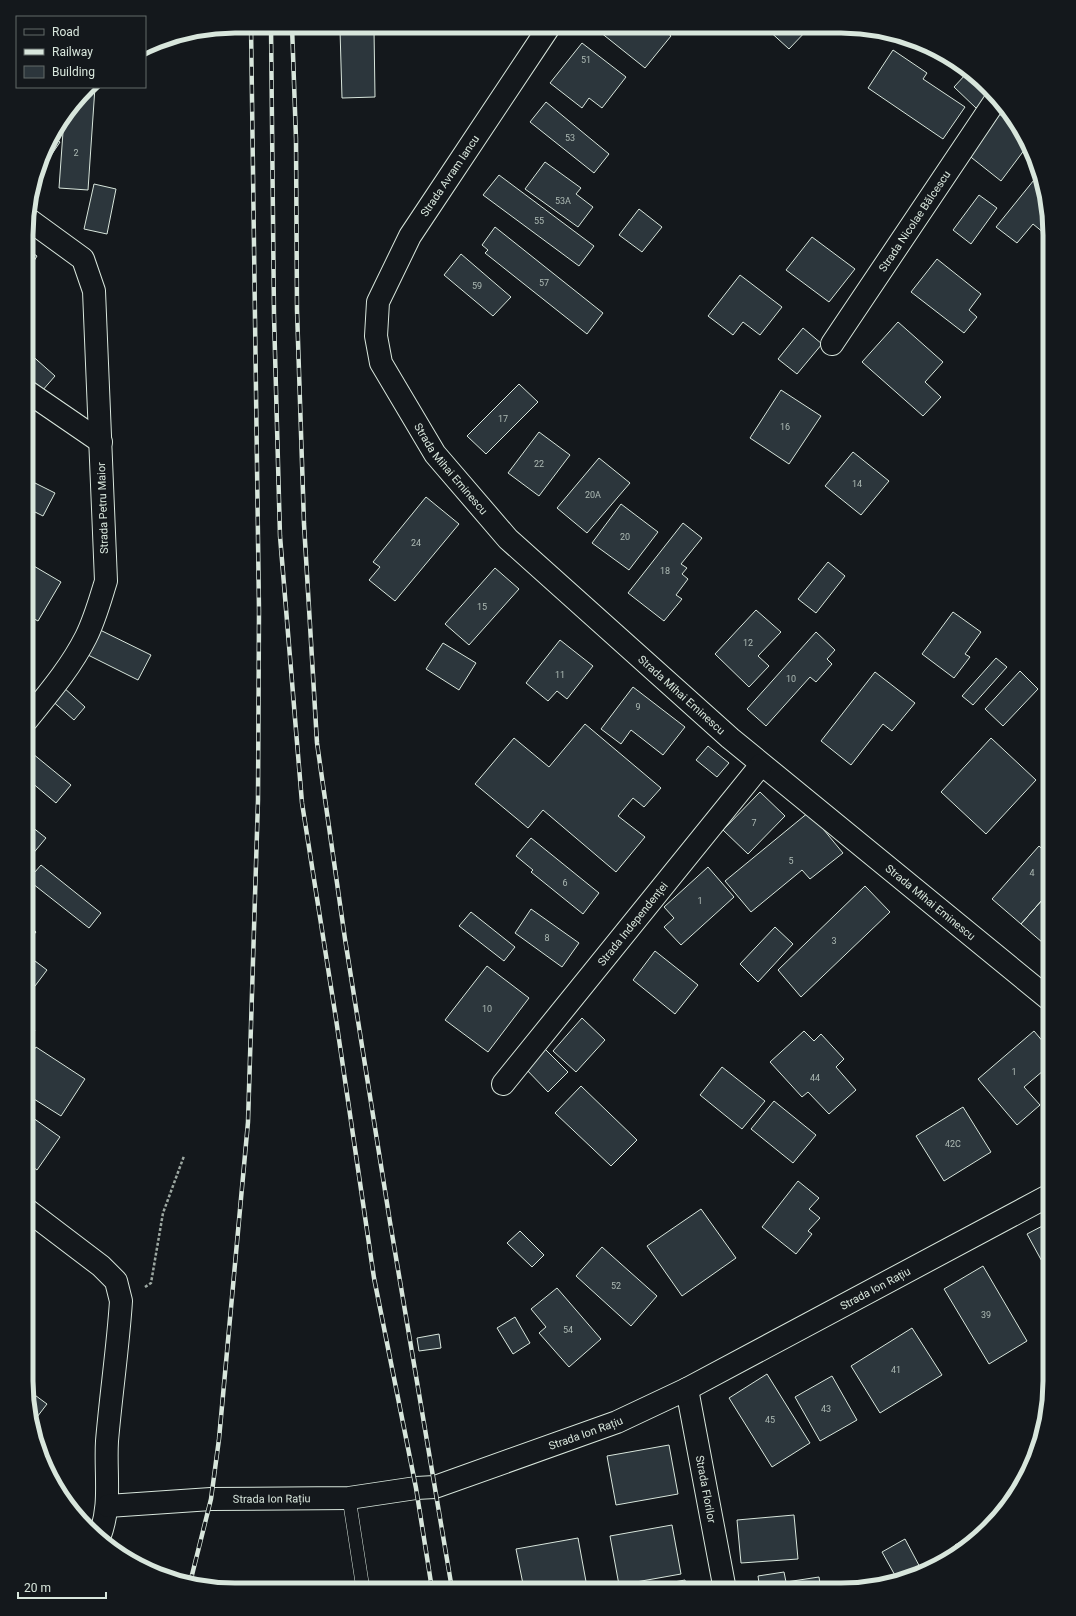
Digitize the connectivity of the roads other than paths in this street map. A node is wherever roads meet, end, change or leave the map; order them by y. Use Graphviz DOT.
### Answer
graph roads {
  1 [pos="545,33"];
  2 [pos="994,103"];
  3 [pos="33,223"];
  4 [pos="376,336"];
  5 [pos="832,344"];
  6 [pos="33,395"];
  7 [pos="101,442"];
  8 [pos="33,712"];
  9 [pos="762,765"];
  10 [pos="1043,994"];
  11 [pos="503,1084"];
  12 [pos="1043,1199"];
  13 [pos="33,1214"];
  14 [pos="687,1389"];
  15 [pos="350,1498"];
  16 [pos="108,1506"];
  17 [pos="101,1532"];
  18 [pos="362,1583"];
  19 [pos="724,1583"];
  1 -- 4 [label="street, Strada Avram Iancu"];
  2 -- 5 [label="street, Strada Nicolae Bălcescu"];
  3 -- 7 [label="street, Strada Petru Maior"];
  4 -- 9 [label="street, Strada Mihai Eminescu"];
  6 -- 7 [label="street"];
  7 -- 8 [label="street, Strada Petru Maior"];
  9 -- 10 [label="street, Strada Mihai Eminescu"];
  9 -- 11 [label="street, Strada Independenței"];
  12 -- 14 [label="street, Strada Ion Rațiu"];
  13 -- 16 [label="street"];
  14 -- 15 [label="street, Strada Ion Rațiu"];
  14 -- 19 [label="street, Strada Florilor"];
  15 -- 16 [label="street, Strada Ion Rațiu"];
  15 -- 18 [label="lane"];
  16 -- 17 [label="street"];
}
